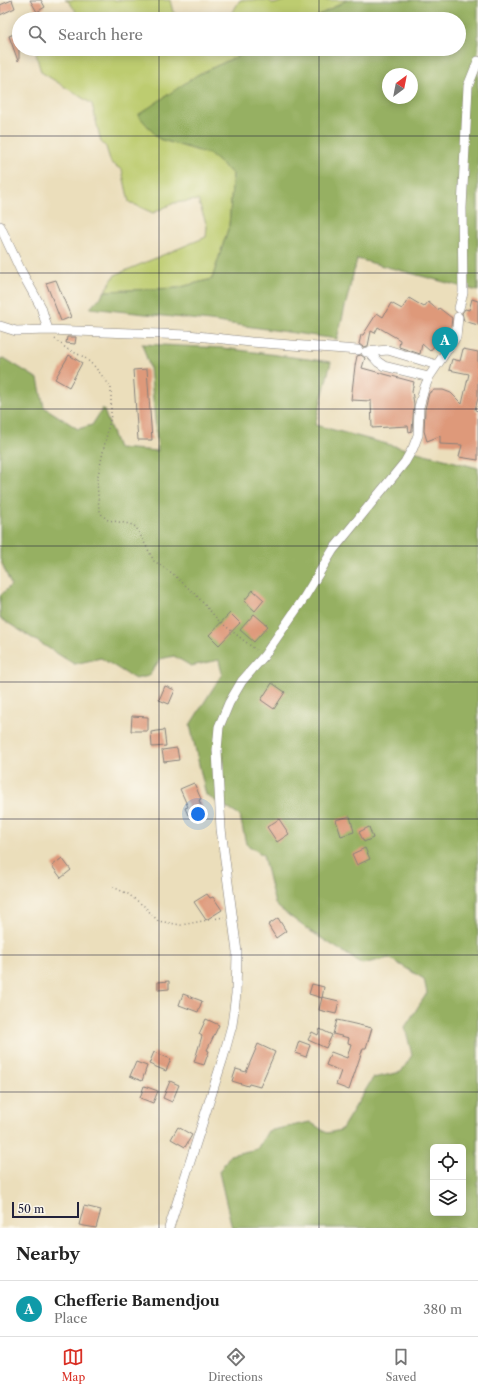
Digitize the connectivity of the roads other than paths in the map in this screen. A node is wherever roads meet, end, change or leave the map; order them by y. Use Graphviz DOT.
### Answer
graph roads {
  1 [pos="478,61"];
  2 [pos="0,226"];
  3 [pos="0,326"];
  4 [pos="48,330"];
  5 [pos="365,351"];
  6 [pos="437,365"];
  7 [pos="429,377"];
  8 [pos="170,1228"];
  1 -- 6 [label="street"];
  2 -- 4 [label="street"];
  3 -- 4 [label="street"];
  4 -- 5 [label="street"];
  5 -- 6 [label="street"];
  5 -- 7 [label="street"];
  6 -- 7 [label="street"];
  7 -- 8 [label="street"];
}
